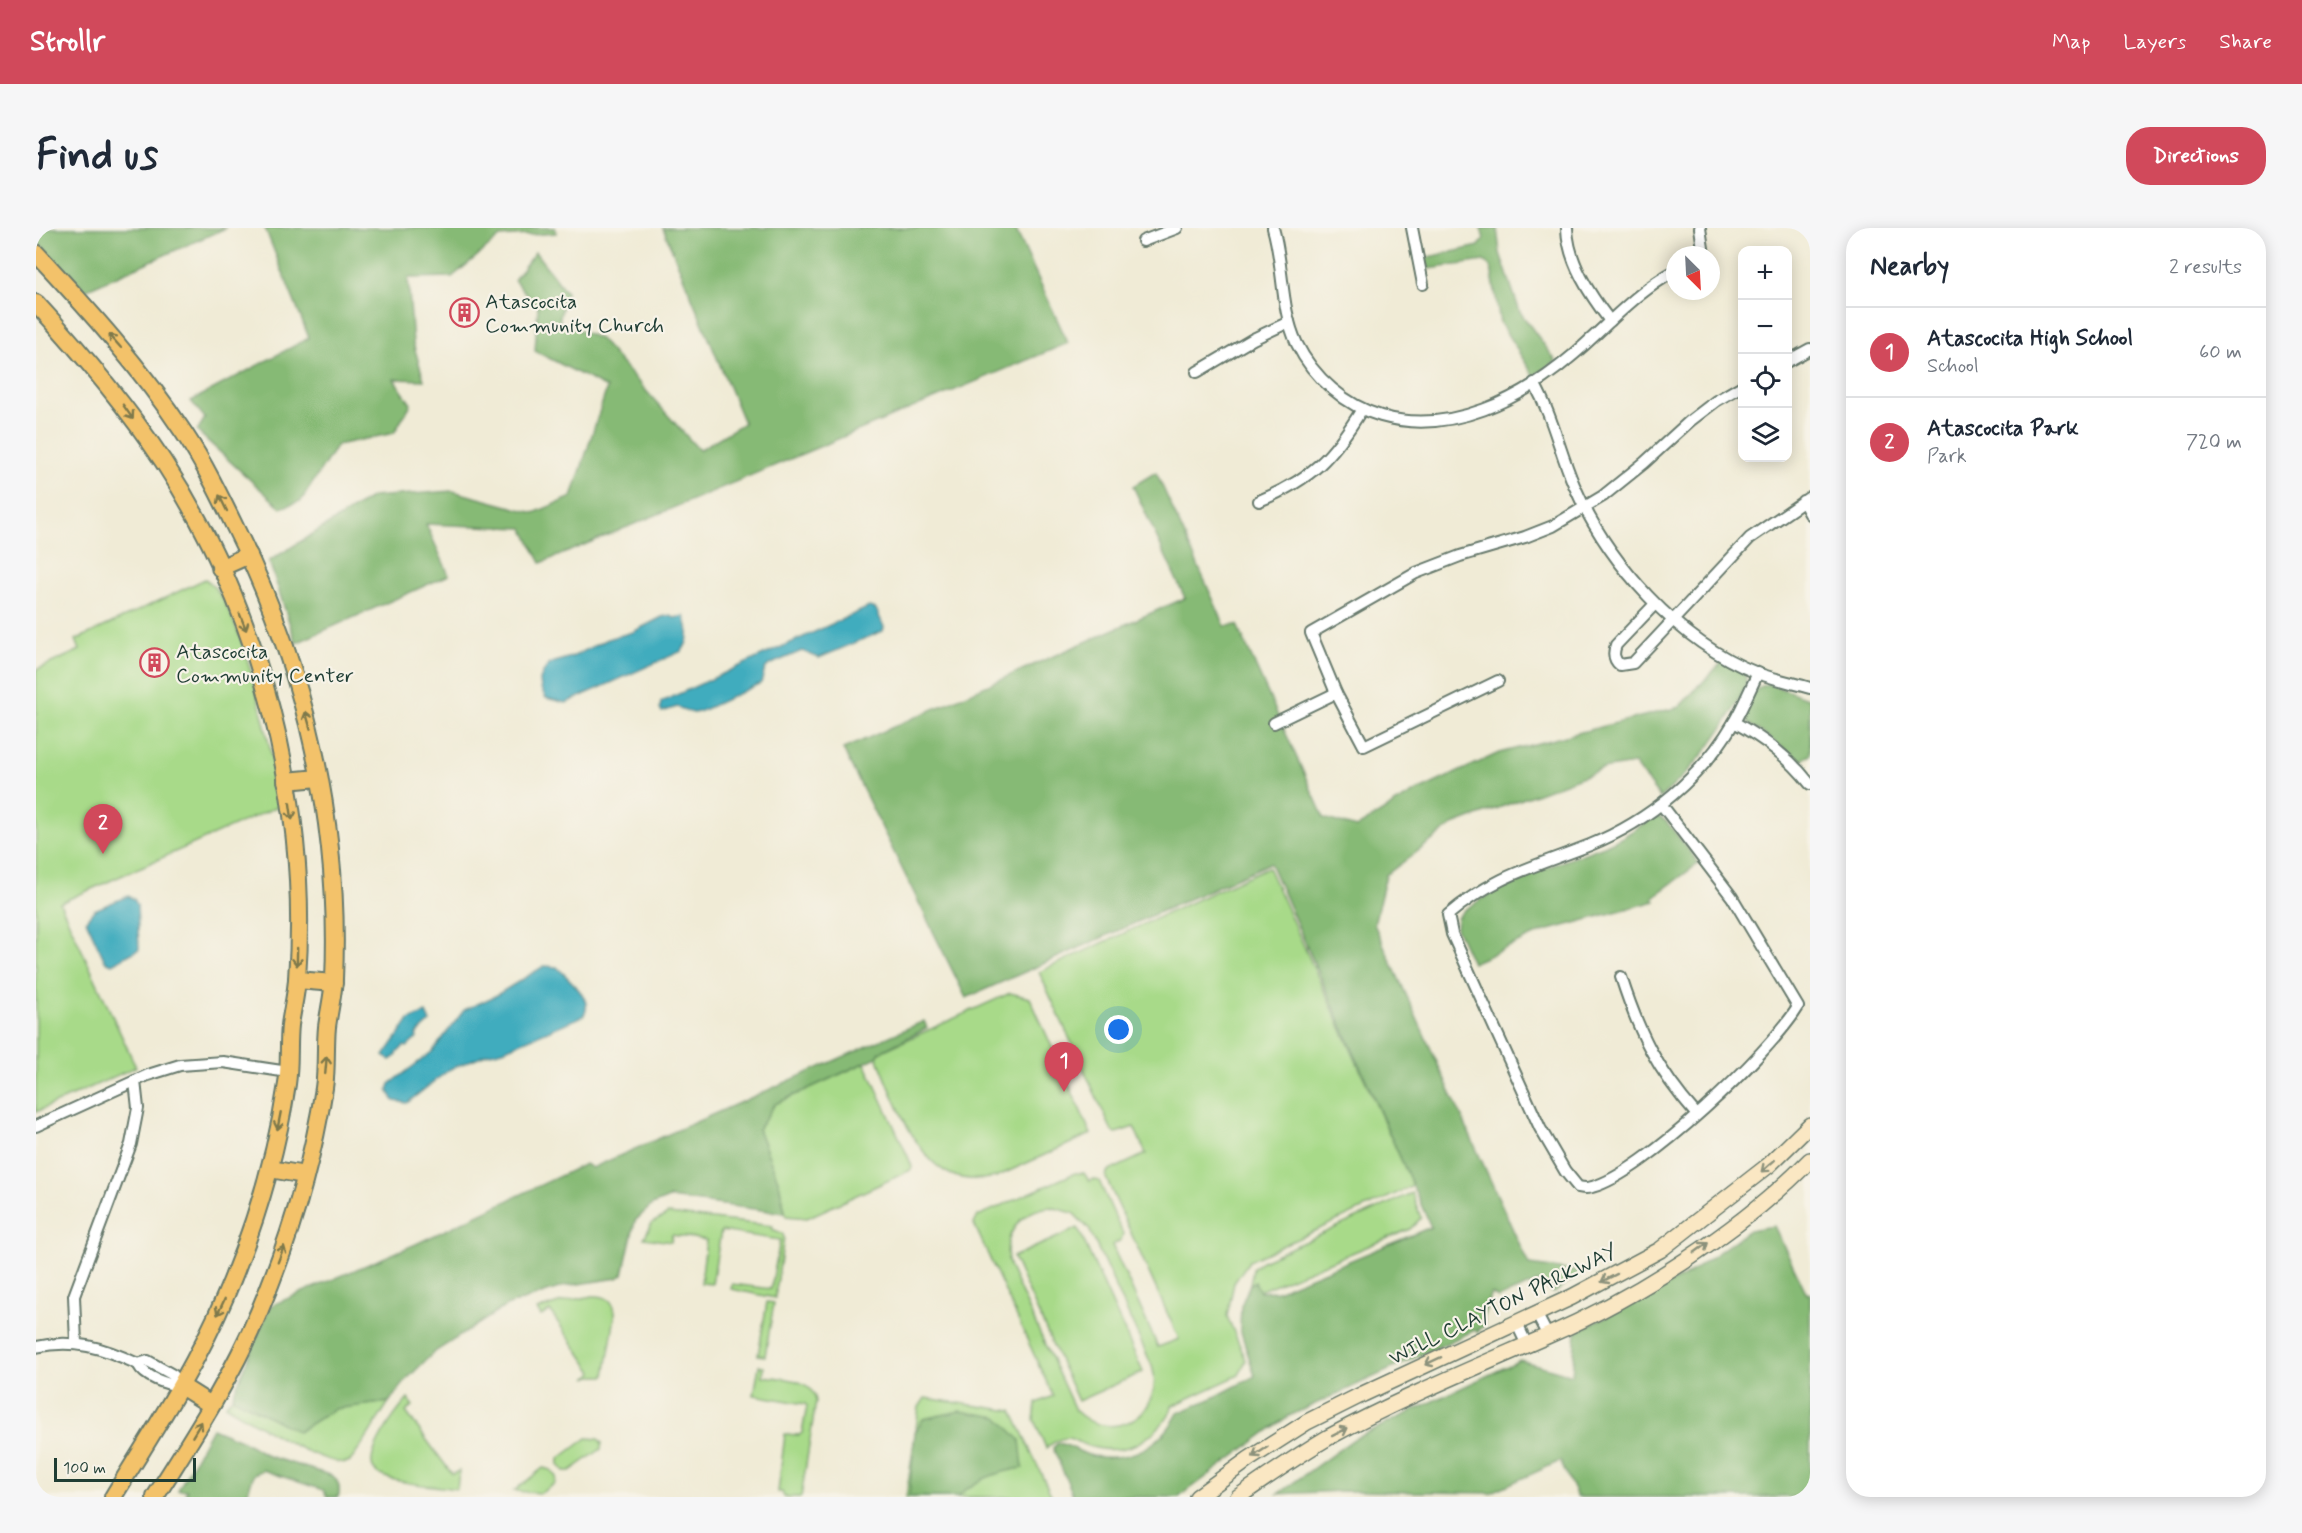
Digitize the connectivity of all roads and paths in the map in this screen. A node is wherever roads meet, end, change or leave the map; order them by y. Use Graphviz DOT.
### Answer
graph roads {
  1 [pos="1177,228"];
  2 [pos="1273,228"];
  3 [pos="1412,228"];
  4 [pos="1567,228"];
  5 [pos="1700,228"];
  6 [pos="1143,241"];
  7 [pos="1703,246"];
  8 [pos="36,253"];
  9 [pos="1666,276"];
  10 [pos="1423,284"];
  11 [pos="36,303"];
  12 [pos="1610,321"];
  13 [pos="1289,322"];
  14 [pos="1810,349"];
  15 [pos="1792,359"];
  16 [pos="1197,372"];
  17 [pos="1534,383"];
  18 [pos="1738,389"];
  19 [pos="1362,409"];
  20 [pos="1806,499"];
  21 [pos="1259,501"];
  22 [pos="1585,508"];
  23 [pos="1810,514"];
  24 [pos="249,555"];
  25 [pos="220,568"];
  26 [pos="1655,604"];
  27 [pos="1673,619"];
  28 [pos="1758,673"];
  29 [pos="1498,681"];
  30 [pos="1810,688"];
  31 [pos="1336,693"];
  32 [pos="1734,722"];
  33 [pos="1274,723"];
  34 [pos="319,778"];
  35 [pos="286,781"];
  36 [pos="1810,784"];
  37 [pos="1661,804"];
  38 [pos="1621,977"];
  39 [pos="297,980"];
  40 [pos="334,983"];
  41 [pos="288,1072"];
  42 [pos="135,1081"];
  43 [pos="1696,1114"];
  44 [pos="1810,1125"];
  45 [pos="36,1126"];
  46 [pos="1810,1160"];
  47 [pos="270,1169"];
  48 [pos="305,1175"];
  49 [pos="1660,1250"];
  50 [pos="1673,1269"];
  51 [pos="1536,1314"];
  52 [pos="1516,1322"];
  53 [pos="1548,1336"];
  54 [pos="76,1343"];
  55 [pos="1527,1345"];
  56 [pos="36,1347"];
  57 [pos="181,1386"];
  58 [pos="211,1405"];
  59 [pos="113,1497"];
  60 [pos="156,1497"];
  61 [pos="1197,1497"];
  62 [pos="1238,1497"];
  1 -- 6 [label="street"];
  2 -- 13 [label="street"];
  3 -- 10 [label="street"];
  4 -- 12 [label="street"];
  5 -- 7 [label="street"];
  24 -- 8 [label="main road, one-way"];
  9 -- 12 [label="street"];
  11 -- 25 [label="main road, one-way"];
  12 -- 17 [label="street"];
  13 -- 16 [label="street"];
  13 -- 19 [label="street"];
  14 -- 15 [label="street"];
  17 -- 19 [label="street"];
  17 -- 22 [label="street"];
  18 -- 22 [label="street"];
  19 -- 21 [label="street"];
  20 -- 23 [label="street"];
  20 -- 27 [label="street"];
  22 -- 26 [label="street"];
  22 -- 31 [label="street"];
  24 -- 25 [label="main road"];
  34 -- 24 [label="main road, one-way"];
  25 -- 35 [label="main road, one-way"];
  26 -- 27 [label="street"];
  26 -- 27 [label="street"];
  27 -- 28 [label="street"];
  28 -- 30 [label="street"];
  28 -- 32 [label="street"];
  29 -- 31 [label="street"];
  31 -- 33 [label="street"];
  32 -- 36 [label="street"];
  32 -- 37 [label="street"];
  34 -- 35 [label="main road"];
  34 -- 40 [label="main road"];
  35 -- 39 [label="main road, one-way"];
  37 -- 43 [label="street"];
  37 -- 43 [label="street"];
  38 -- 43 [label="street"];
  39 -- 40 [label="main road"];
  39 -- 41 [label="main road"];
  48 -- 40 [label="main road, one-way"];
  41 -- 42 [label="street"];
  41 -- 47 [label="main road, one-way"];
  42 -- 45 [label="street"];
  42 -- 54 [label="street"];
  44 -- 49 [label="main road, WILL CLAYTON PARKWAY, one-way"];
  50 -- 46 [label="main road, WILL CLAYTON PARKWAY, one-way"];
  47 -- 48 [label="main road"];
  47 -- 57 [label="main road, one-way"];
  58 -- 48 [label="main road, one-way"];
  49 -- 50 [label="main road"];
  49 -- 51 [label="main road, WILL CLAYTON PARKWAY, one-way"];
  50 -- 53 [label="main road, WILL CLAYTON PARKWAY"];
  51 -- 52 [label="main road, WILL CLAYTON PARKWAY"];
  51 -- 53 [label="street"];
  52 -- 55 [label="street"];
  52 -- 61 [label="main road, WILL CLAYTON PARKWAY, one-way"];
  53 -- 55 [label="main road, WILL CLAYTON PARKWAY"];
  54 -- 56 [label="street"];
  54 -- 57 [label="street"];
  62 -- 55 [label="main road, WILL CLAYTON PARKWAY, one-way"];
  57 -- 58 [label="main road"];
  57 -- 59 [label="main road"];
  60 -- 58 [label="main road, one-way"];
}
